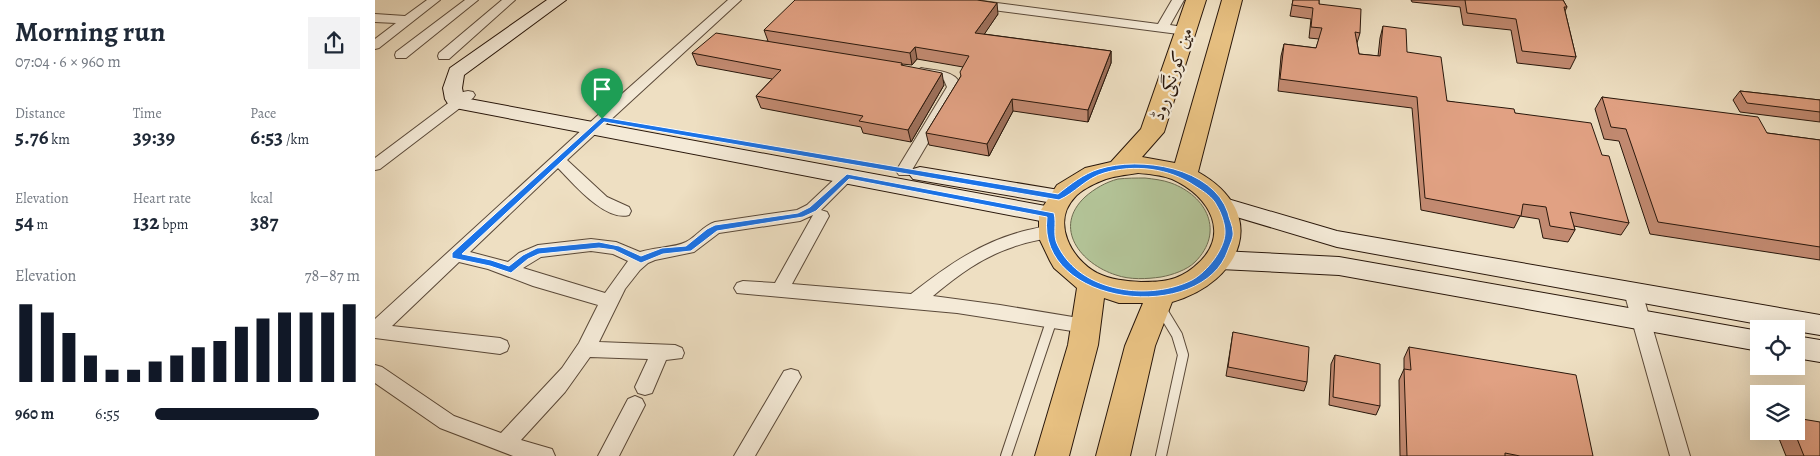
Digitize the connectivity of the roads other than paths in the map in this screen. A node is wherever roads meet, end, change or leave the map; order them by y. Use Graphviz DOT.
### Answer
graph roads {
  1 [pos="434,0"];
  2 [pos="472,0"];
  3 [pos="509,0"];
  4 [pos="558,0"];
  5 [pos="735,0"];
  6 [pos="946,0"];
  7 [pos="1178,0"];
  8 [pos="1196,0"];
  9 [pos="1232,0"];
  10 [pos="375,18"];
  11 [pos="408,20"];
  12 [pos="1162,28"];
  13 [pos="1186,31"];
  14 [pos="696,35"];
  15 [pos="716,38"];
  16 [pos="375,45"];
  17 [pos="401,55"];
  18 [pos="444,56"];
  19 [pos="911,70"];
  20 [pos="460,98"];
  21 [pos="597,124"];
  22 [pos="558,160"];
  23 [pos="375,165"];
  24 [pos="1121,166"];
  25 [pos="904,171"];
  26 [pos="1185,175"];
  27 [pos="847,176"];
  28 [pos="1221,205"];
  29 [pos="623,211"];
  30 [pos="1053,215"];
  31 [pos="821,216"];
  32 [pos="455,256"];
  33 [pos="641,260"];
  34 [pos="1220,260"];
  35 [pos="511,270"];
  36 [pos="1092,284"];
  37 [pos="743,288"];
  38 [pos="780,290"];
  39 [pos="1633,292"];
  40 [pos="1159,298"];
  41 [pos="915,301"];
  42 [pos="610,302"];
  43 [pos="1052,319"];
  44 [pos="1642,320"];
  45 [pos="1820,325"];
  46 [pos="1085,326"];
  47 [pos="375,330"];
  48 [pos="1750,339"];
  49 [pos="500,346"];
  50 [pos="586,349"];
  51 [pos="1805,349"];
  52 [pos="1820,352"];
  53 [pos="375,373"];
  54 [pos="791,377"];
  55 [pos="645,387"];
  56 [pos="635,405"];
  57 [pos="508,449"];
  58 [pos="545,456"];
  59 [pos="608,456"];
  60 [pos="744,456"];
  61 [pos="1005,456"];
  62 [pos="1052,456"];
  63 [pos="1113,456"];
  64 [pos="1161,456"];
  65 [pos="1680,456"];
  1 -- 11 [label="street"];
  2 -- 17 [label="street"];
  3 -- 18 [label="street"];
  4 -- 20 [label="main road"];
  5 -- 14 [label="street"];
  6 -- 12 [label="street"];
  7 -- 12 [label="street"];
  8 -- 13 [label="main road, مین کورنگی روڈ"];
  9 -- 26 [label="main road"];
  10 -- 11 [label="street"];
  11 -- 16 [label="street"];
  12 -- 13 [label="street"];
  13 -- 24 [label="main road, مین کورنگی روڈ"];
  14 -- 15 [label="street"];
  14 -- 21 [label="street"];
  19 -- 25 [label="street"];
  20 -- 21 [label="main road"];
  20 -- 23 [label="street"];
  21 -- 22 [label="street"];
  21 -- 25 [label="main road"];
  21 -- 27 [label="main road"];
  22 -- 29 [label="street"];
  22 -- 32 [label="street"];
  24 -- 26 [label="main road"];
  24 -- 30 [label="main road"];
  25 -- 30 [label="main road"];
  26 -- 28 [label="main road"];
  27 -- 30 [label="main road"];
  27 -- 33 [label="street"];
  28 -- 34 [label="main road"];
  28 -- 39 [label="main road"];
  30 -- 36 [label="main road"];
  30 -- 41 [label="street"];
  31 -- 38 [label="street"];
  32 -- 35 [label="street"];
  32 -- 47 [label="street"];
  33 -- 35 [label="street"];
  33 -- 42 [label="street"];
  34 -- 40 [label="main road"];
  34 -- 44 [label="main road"];
  35 -- 42 [label="street"];
  36 -- 40 [label="main road"];
  36 -- 46 [label="main road"];
  37 -- 38 [label="street"];
  38 -- 41 [label="street"];
  39 -- 44 [label="street"];
  39 -- 45 [label="main road"];
  40 -- 63 [label="main road"];
  40 -- 64 [label="lane"];
  41 -- 43 [label="street"];
  42 -- 50 [label="street"];
  43 -- 46 [label="street"];
  43 -- 61 [label="lane"];
  44 -- 48 [label="main road"];
  44 -- 65 [label="street"];
  46 -- 62 [label="main road"];
  47 -- 49 [label="street"];
  50 -- 55 [label="street"];
  50 -- 57 [label="street"];
  51 -- 52 [label="main road"];
  53 -- 57 [label="street"];
  54 -- 60 [label="street"];
  56 -- 59 [label="street"];
  57 -- 58 [label="street"];
}
